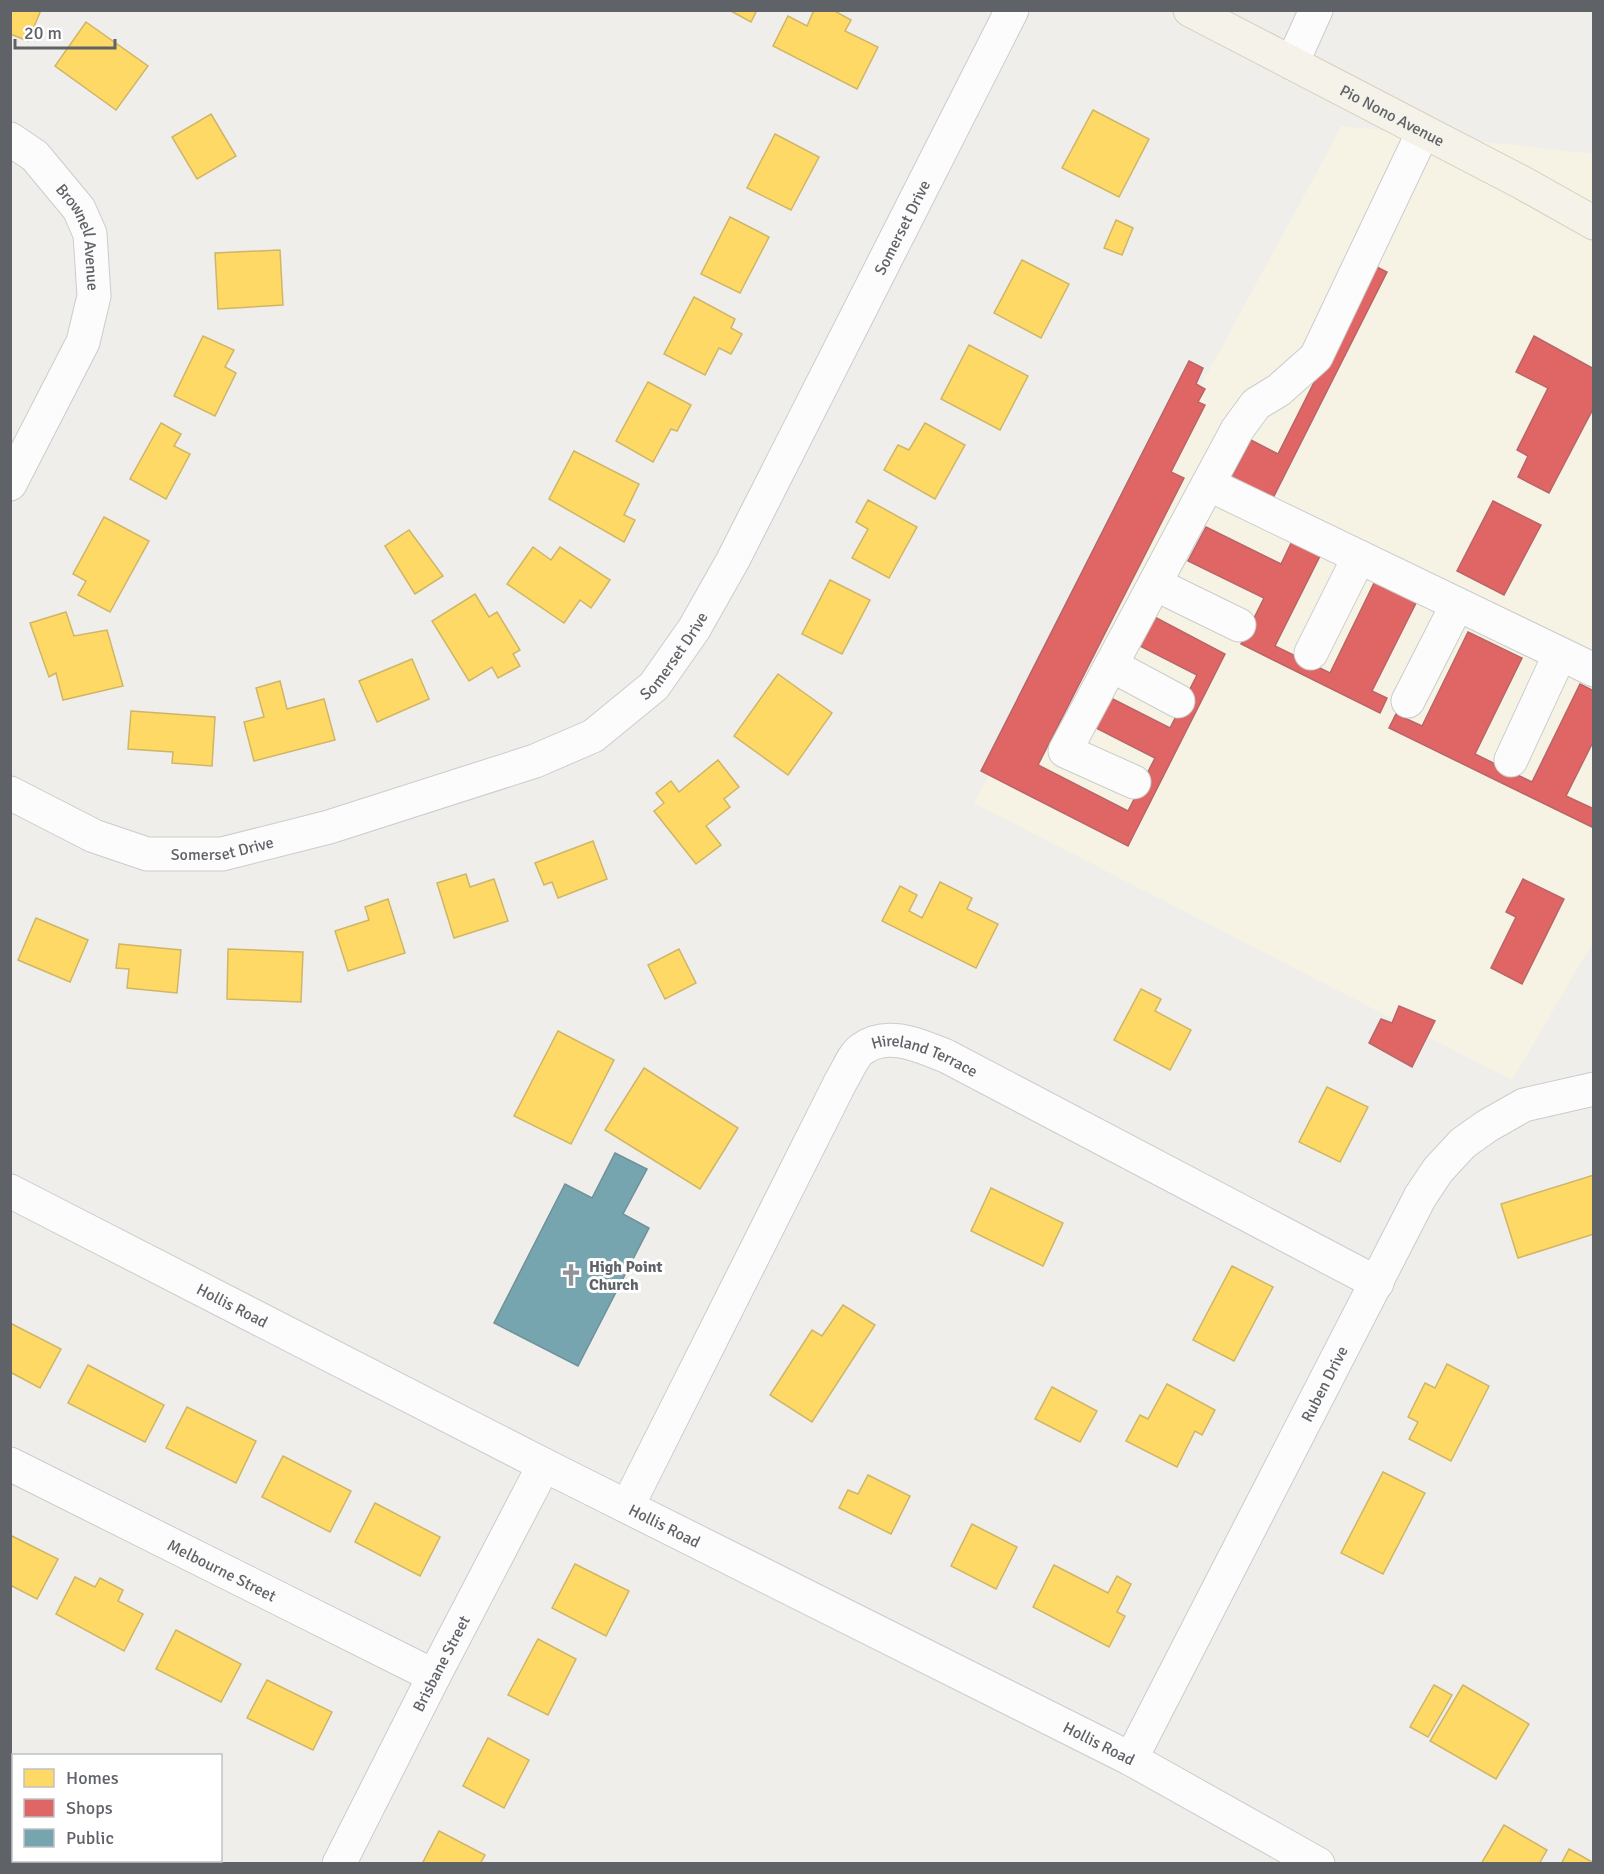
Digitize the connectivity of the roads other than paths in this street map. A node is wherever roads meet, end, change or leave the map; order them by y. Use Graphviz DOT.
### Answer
graph roads {
  1 [pos="1012,10"];
  2 [pos="1190,10"];
  3 [pos="1316,10"];
  4 [pos="1292,63"];
  5 [pos="1423,132"];
  6 [pos="10,139"];
  7 [pos="1593,223"];
  8 [pos="10,484"];
  9 [pos="1208,484"];
  10 [pos="1359,557"];
  11 [pos="1155,584"];
  12 [pos="1457,605"];
  13 [pos="1239,625"];
  14 [pos="1311,653"];
  15 [pos="1560,654"];
  16 [pos="1111,665"];
  17 [pos="1593,670"];
  18 [pos="1178,701"];
  19 [pos="1408,701"];
  20 [pos="1511,760"];
  21 [pos="1134,782"];
  22 [pos="10,793"];
  23 [pos="1593,1089"];
  24 [pos="10,1191"];
  25 [pos="1377,1283"];
  26 [pos="10,1464"];
  27 [pos="544,1465"];
  28 [pos="628,1505"];
  29 [pos="434,1676"];
  30 [pos="1131,1759"];
  31 [pos="339,1863"];
  32 [pos="1318,1863"];
  1 -- 22 [label="street, Somerset Drive"];
  2 -- 4 [label="main road, Pio Nono Avenue"];
  3 -- 4 [label="street"];
  4 -- 5 [label="main road, Pio Nono Avenue"];
  5 -- 7 [label="main road, Pio Nono Avenue"];
  5 -- 9 [label="street"];
  6 -- 8 [label="street, Brownell Avenue"];
  9 -- 10 [label="street"];
  9 -- 11 [label="street"];
  10 -- 12 [label="street"];
  10 -- 14 [label="street"];
  11 -- 13 [label="street"];
  11 -- 16 [label="street"];
  12 -- 15 [label="street"];
  12 -- 19 [label="street"];
  15 -- 17 [label="street"];
  15 -- 20 [label="street"];
  16 -- 18 [label="street"];
  16 -- 21 [label="street"];
  23 -- 25 [label="street, Ruben Drive"];
  24 -- 27 [label="street, Hollis Road"];
  25 -- 28 [label="street, Hireland Terrace"];
  25 -- 30 [label="street, Ruben Drive"];
  26 -- 29 [label="street, Melbourne Street"];
  27 -- 28 [label="street, Hollis Road"];
  27 -- 29 [label="street, Brisbane Street"];
  28 -- 30 [label="street, Hollis Road"];
  29 -- 31 [label="street, Brisbane Street"];
  30 -- 32 [label="street, Hollis Road"];
}
